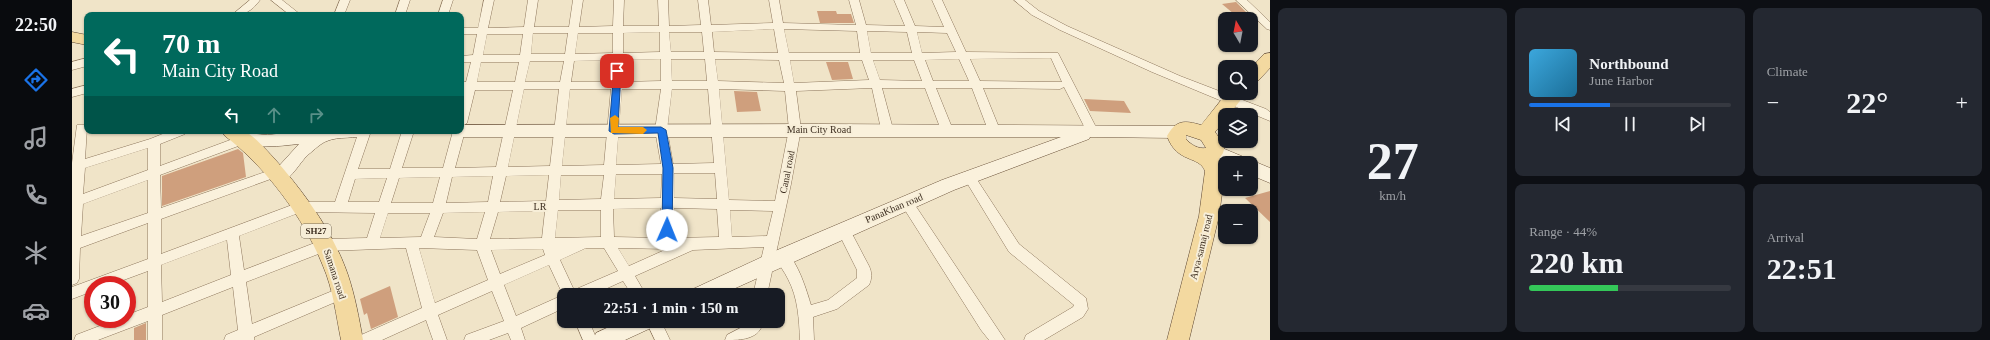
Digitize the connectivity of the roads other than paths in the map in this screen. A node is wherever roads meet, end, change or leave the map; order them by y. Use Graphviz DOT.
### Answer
graph roads {
  1 [pos="255,0"];
  2 [pos="276,0"];
  3 [pos="345,0"];
  4 [pos="405,0"];
  5 [pos="448,0"];
  6 [pos="489,0"];
  7 [pos="533,0"];
  8 [pos="578,0"];
  9 [pos="619,0"];
  10 [pos="663,0"];
  11 [pos="703,0"];
  12 [pos="774,0"];
  13 [pos="854,0"];
  14 [pos="898,0"];
  15 [pos="937,0"];
  16 [pos="1019,0"];
  17 [pos="1241,0"];
  18 [pos="241,12"];
  19 [pos="292,12"];
  20 [pos="340,12"];
  21 [pos="401,12"];
  22 [pos="444,12"];
  23 [pos="778,26"];
  24 [pos="1270,27"];
  25 [pos="861,28"];
  26 [pos="911,28"];
  27 [pos="573,29"];
  28 [pos="619,29"];
  29 [pos="664,29"];
  30 [pos="707,29"];
  31 [pos="483,30"];
  32 [pos="530,30"];
  33 [pos="950,30"];
  34 [pos="464,31"];
  35 [pos="72,37"];
  36 [pos="84,39"];
  37 [pos="710,55"];
  38 [pos="618,56"];
  39 [pos="665,56"];
  40 [pos="784,56"];
  41 [pos="866,56"];
  42 [pos="918,56"];
  43 [pos="963,56"];
  44 [pos="569,57"];
  45 [pos="1270,58"];
  46 [pos="464,59"];
  47 [pos="477,59"];
  48 [pos="525,59"];
  49 [pos="84,63"];
  50 [pos="72,66"];
  51 [pos="1258,71"];
  52 [pos="876,84"];
  53 [pos="976,84"];
  54 [pos="712,85"];
  55 [pos="930,85"];
  56 [pos="1060,85"];
  57 [pos="466,86"];
  58 [pos="518,86"];
  59 [pos="565,86"];
  60 [pos="617,86"];
  61 [pos="666,86"];
  62 [pos="790,87"];
  63 [pos="84,90"];
  64 [pos="72,93"];
  65 [pos="1218,93"];
  66 [pos="1231,100"];
  67 [pos="1239,100"];
  68 [pos="464,101"];
  69 [pos="1270,117"];
  70 [pos="80,128"];
  71 [pos="795,129"];
  72 [pos="887,129"];
  73 [pos="508,130"];
  74 [pos="561,130"];
  75 [pos="661,130"];
  76 [pos="947,130"];
  77 [pos="994,130"];
  78 [pos="464,131"];
  79 [pos="614,131"];
  80 [pos="718,131"];
  81 [pos="1092,131"];
  82 [pos="1177,132"];
  83 [pos="1204,133"];
  84 [pos="173,134"];
  85 [pos="337,134"];
  86 [pos="359,134"];
  87 [pos="407,134"];
  88 [pos="459,134"];
  89 [pos="238,135"];
  90 [pos="323,136"];
  91 [pos="154,142"];
  92 [pos="1210,153"];
  93 [pos="1220,156"];
  94 [pos="76,166"];
  95 [pos="668,168"];
  96 [pos="721,168"];
  97 [pos="610,170"];
  98 [pos="1258,170"];
  99 [pos="556,171"];
  100 [pos="500,172"];
  101 [pos="394,173"];
  102 [pos="447,173"];
  103 [pos="154,174"];
  104 [pos="352,174"];
  105 [pos="276,175"];
  106 [pos="1270,176"];
  107 [pos="970,178"];
  108 [pos="75,202"];
  109 [pos="667,203"];
  110 [pos="907,203"];
  111 [pos="607,205"];
  112 [pos="723,205"];
  113 [pos="493,206"];
  114 [pos="553,206"];
  115 [pos="780,206"];
  116 [pos="340,207"];
  117 [pos="300,208"];
  118 [pos="382,208"];
  119 [pos="438,208"];
  120 [pos="154,217"];
  121 [pos="843,230"];
  122 [pos="232,233"];
  123 [pos="426,242"];
  124 [pos="608,242"];
  125 [pos="772,242"];
  126 [pos="372,243"];
  127 [pos="411,243"];
  128 [pos="548,243"];
  129 [pos="667,243"];
  130 [pos="726,243"];
  131 [pos="584,244"];
  132 [pos="692,244"];
  133 [pos="73,245"];
  134 [pos="325,245"];
  135 [pos="482,245"];
  136 [pos="553,259"];
  137 [pos="774,261"];
  138 [pos="154,263"];
  139 [pos="627,273"];
  140 [pos="119,276"];
  141 [pos="72,279"];
  142 [pos="238,280"];
  143 [pos="496,284"];
  144 [pos="567,288"];
  145 [pos="593,288"];
  146 [pos="635,288"];
  147 [pos="715,288"];
  148 [pos="763,288"];
  149 [pos="84,289"];
  150 [pos="72,293"];
  151 [pos="342,293"];
  152 [pos="557,304"];
  153 [pos="430,311"];
  154 [pos="155,312"];
  155 [pos="806,312"];
  156 [pos="512,325"];
  157 [pos="585,328"];
  158 [pos="629,328"];
  159 [pos="657,328"];
  160 [pos="754,330"];
  161 [pos="246,337"];
  162 [pos="81,340"];
  163 [pos="155,340"];
  164 [pos="231,340"];
  165 [pos="352,340"];
  166 [pos="366,340"];
  167 [pos="440,340"];
  168 [pos="471,340"];
  169 [pos="518,340"];
  170 [pos="590,340"];
  171 [pos="603,340"];
  172 [pos="663,340"];
  173 [pos="732,340"];
  174 [pos="807,340"];
  175 [pos="998,340"];
  176 [pos="1032,340"];
  177 [pos="1178,340"];
  1 -- 18 [label="street"];
  2 -- 19 [label="street"];
  3 -- 20 [label="street"];
  4 -- 21 [label="street"];
  5 -- 22 [label="street"];
  6 -- 31 [label="street"];
  7 -- 32 [label="street"];
  8 -- 27 [label="street"];
  9 -- 28 [label="street"];
  10 -- 29 [label="street"];
  11 -- 30 [label="street"];
  12 -- 23 [label="street, Canal road"];
  13 -- 25 [label="street"];
  14 -- 26 [label="street"];
  15 -- 33 [label="street"];
  16 -- 65 [label="street"];
  17 -- 24 [label="street"];
  23 -- 25 [label="street"];
  23 -- 30 [label="street"];
  23 -- 40 [label="street, Canal road"];
  25 -- 26 [label="street"];
  25 -- 41 [label="street"];
  26 -- 33 [label="street"];
  26 -- 42 [label="street"];
  27 -- 28 [label="street"];
  27 -- 32 [label="street"];
  27 -- 44 [label="street"];
  28 -- 29 [label="street"];
  28 -- 38 [label="street"];
  29 -- 30 [label="street"];
  29 -- 39 [label="street"];
  30 -- 37 [label="street"];
  31 -- 32 [label="street"];
  31 -- 34 [label="street"];
  31 -- 47 [label="street"];
  32 -- 48 [label="street"];
  33 -- 43 [label="street"];
  35 -- 36 [label="main road"];
  37 -- 39 [label="street"];
  37 -- 40 [label="street"];
  37 -- 54 [label="street"];
  38 -- 39 [label="street"];
  38 -- 44 [label="street"];
  38 -- 60 [label="street"];
  39 -- 61 [label="street"];
  40 -- 41 [label="street"];
  40 -- 62 [label="street, Canal road"];
  41 -- 42 [label="street"];
  41 -- 52 [label="street"];
  42 -- 43 [label="street"];
  42 -- 55 [label="street"];
  43 -- 53 [label="street"];
  43 -- 81 [label="street"];
  44 -- 48 [label="street"];
  44 -- 59 [label="street"];
  45 -- 51 [label="main road"];
  46 -- 47 [label="street"];
  47 -- 48 [label="street"];
  47 -- 57 [label="street"];
  48 -- 58 [label="street"];
  49 -- 50 [label="street"];
  52 -- 55 [label="street"];
  52 -- 62 [label="street"];
  52 -- 72 [label="street"];
  53 -- 55 [label="street"];
  53 -- 56 [label="street"];
  53 -- 77 [label="street"];
  54 -- 61 [label="street"];
  54 -- 62 [label="street"];
  54 -- 80 [label="street"];
  55 -- 76 [label="street"];
  57 -- 58 [label="street"];
  57 -- 68 [label="street"];
  58 -- 59 [label="street"];
  58 -- 73 [label="street"];
  59 -- 60 [label="street"];
  59 -- 74 [label="street"];
  60 -- 61 [label="street"];
  60 -- 79 [label="street"];
  61 -- 75 [label="street"];
  62 -- 71 [label="street, Canal road"];
  63 -- 64 [label="street"];
  66 -- 83 [label="main road"];
  67 -- 69 [label="street"];
  70 -- 94 [label="street"];
  71 -- 72 [label="street, Main City Road"];
  71 -- 80 [label="street, Main City Road"];
  71 -- 115 [label="street, Canal road"];
  72 -- 76 [label="street, Main City Road"];
  73 -- 74 [label="street, Main City Road"];
  73 -- 78 [label="street, Main City Road"];
  73 -- 100 [label="street"];
  74 -- 79 [label="street, Main City Road"];
  74 -- 99 [label="street"];
  75 -- 79 [label="street, Main City Road"];
  75 -- 80 [label="street, Main City Road"];
  75 -- 95 [label="street"];
  76 -- 77 [label="street, Main City Road"];
  77 -- 81 [label="street, Main City Road"];
  79 -- 97 [label="street"];
  80 -- 96 [label="street"];
  81 -- 82 [label="street, Main City Road"];
  81 -- 107 [label="street, PanaKhan road"];
  82 -- 83 [label="main road"];
  82 -- 92 [label="main road"];
  83 -- 92 [label="main road, Arya-samaj road"];
  84 -- 91 [label="street"];
  85 -- 90 [label="street"];
  86 -- 104 [label="street"];
  87 -- 101 [label="street"];
  88 -- 102 [label="street"];
  89 -- 90 [label="street"];
  89 -- 103 [label="street"];
  89 -- 105 [label="main road, Samana road / SH27"];
  90 -- 105 [label="street"];
  91 -- 94 [label="street"];
  91 -- 103 [label="street"];
  92 -- 93 [label="street"];
  92 -- 177 [label="main road, Arya-samaj road"];
  94 -- 108 [label="street"];
  95 -- 96 [label="street"];
  95 -- 97 [label="street"];
  95 -- 109 [label="street"];
  96 -- 112 [label="street"];
  97 -- 99 [label="street"];
  97 -- 111 [label="street"];
  98 -- 106 [label="street"];
  99 -- 100 [label="street"];
  99 -- 114 [label="street"];
  100 -- 102 [label="street"];
  100 -- 113 [label="street"];
  101 -- 102 [label="street"];
  101 -- 104 [label="street"];
  101 -- 118 [label="street"];
  102 -- 119 [label="street"];
  103 -- 108 [label="street"];
  103 -- 120 [label="street"];
  104 -- 116 [label="street"];
  105 -- 117 [label="main road, Samana road / SH27"];
  105 -- 120 [label="street"];
  107 -- 110 [label="street, PanaKhan road"];
  107 -- 176 [label="street"];
  108 -- 133 [label="street"];
  109 -- 111 [label="street, LR"];
  109 -- 112 [label="street, LR"];
  109 -- 129 [label="street"];
  110 -- 121 [label="street, PanaKhan road"];
  110 -- 175 [label="street"];
  111 -- 114 [label="street, LR"];
  111 -- 124 [label="street"];
  112 -- 115 [label="street, LR"];
  112 -- 130 [label="street"];
  113 -- 114 [label="street, LR"];
  113 -- 119 [label="street, LR"];
  113 -- 135 [label="street"];
  114 -- 128 [label="street"];
  115 -- 125 [label="street, Canal road"];
  116 -- 117 [label="street, LR"];
  116 -- 118 [label="street, LR"];
  117 -- 122 [label="street, LR"];
  117 -- 134 [label="main road, Samana road / SH27"];
  118 -- 119 [label="street, LR"];
  118 -- 126 [label="street"];
  119 -- 123 [label="street"];
  120 -- 133 [label="street"];
  120 -- 138 [label="street"];
  121 -- 137 [label="street, PanaKhan road"];
  121 -- 155 [label="street"];
  122 -- 138 [label="street, LR"];
  122 -- 142 [label="street"];
  123 -- 127 [label="street"];
  123 -- 135 [label="street"];
  124 -- 129 [label="street"];
  124 -- 131 [label="street"];
  124 -- 139 [label="street"];
  125 -- 130 [label="street"];
  125 -- 137 [label="street, Canal road"];
  126 -- 127 [label="street"];
  126 -- 134 [label="street"];
  127 -- 153 [label="street"];
  128 -- 131 [label="street"];
  128 -- 135 [label="street"];
  128 -- 136 [label="street"];
  129 -- 132 [label="street"];
  130 -- 132 [label="street"];
  131 -- 136 [label="street"];
  132 -- 139 [label="street"];
  133 -- 141 [label="street"];
  134 -- 142 [label="street"];
  134 -- 151 [label="main road, Samana road / SH27"];
  135 -- 143 [label="street"];
  136 -- 143 [label="street"];
  136 -- 144 [label="street"];
  137 -- 147 [label="street, PanaKhan road"];
  137 -- 148 [label="street, Canal road"];
  137 -- 155 [label="street"];
  138 -- 140 [label="street, LR"];
  138 -- 154 [label="street"];
  139 -- 145 [label="street"];
  139 -- 146 [label="street"];
  142 -- 154 [label="street"];
  142 -- 161 [label="street"];
  143 -- 153 [label="street"];
  143 -- 156 [label="street"];
  149 -- 150 [label="street, LR"];
  151 -- 161 [label="street"];
  151 -- 165 [label="main road, Samana road / SH27"];
  152 -- 156 [label="street"];
  153 -- 166 [label="street"];
  153 -- 167 [label="street"];
  154 -- 162 [label="street"];
  154 -- 163 [label="street"];
  155 -- 174 [label="street"];
  156 -- 168 [label="street"];
  156 -- 169 [label="street"];
  157 -- 170 [label="street"];
  158 -- 171 [label="street"];
  159 -- 172 [label="street"];
  160 -- 173 [label="street"];
  161 -- 164 [label="street"];
}
